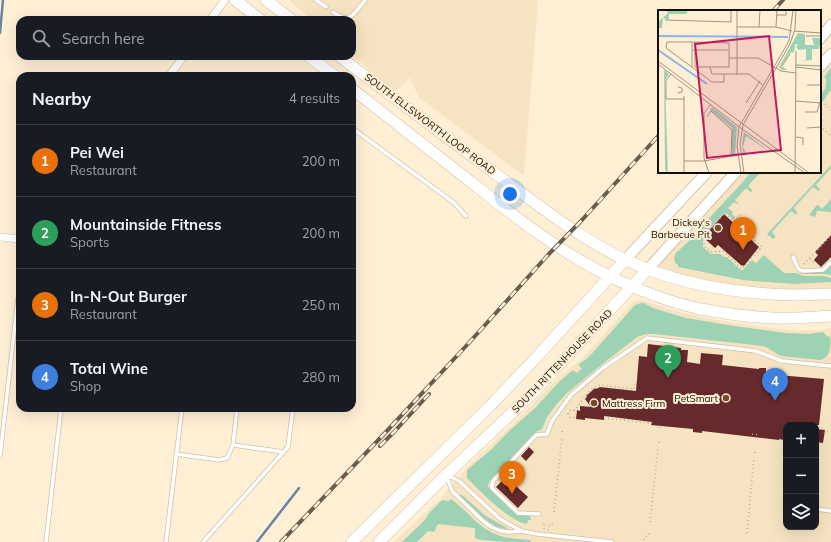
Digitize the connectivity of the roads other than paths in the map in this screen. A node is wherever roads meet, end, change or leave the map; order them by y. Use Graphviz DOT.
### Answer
graph roads {
  1 [pos="225,0"];
  2 [pos="235,0"];
  3 [pos="266,0"];
  4 [pos="316,0"];
  5 [pos="365,0"];
  6 [pos="326,7"];
  7 [pos="333,12"];
  8 [pos="213,16"];
  9 [pos="256,16"];
  10 [pos="287,16"];
  11 [pos="340,16"];
  12 [pos="350,16"];
  13 [pos="831,25"];
  14 [pos="821,38"];
  15 [pos="831,54"];
  16 [pos="181,60"];
  17 [pos="312,60"];
  18 [pos="344,60"];
  19 [pos="821,66"];
  20 [pos="322,71"];
  21 [pos="172,72"];
  22 [pos="356,92"];
  23 [pos="356,131"];
  24 [pos="706,173"];
  25 [pos="735,173"];
  26 [pos="466,216"];
  27 [pos="0,237"];
  28 [pos="16,238"];
  29 [pos="793,257"];
  30 [pos="625,260"];
  31 [pos="831,262"];
  32 [pos="648,269"];
  33 [pos="610,276"];
  34 [pos="632,286"];
  35 [pos="831,294"];
  36 [pos="16,316"];
  37 [pos="831,316"];
  38 [pos="831,366"];
  39 [pos="61,412"];
  40 [pos="181,412"];
  41 [pos="237,412"];
  42 [pos="292,412"];
  43 [pos="233,445"];
  44 [pos="284,452"];
  45 [pos="176,454"];
  46 [pos="0,456"];
  47 [pos="433,461"];
  48 [pos="446,475"];
  49 [pos="819,509"];
  50 [pos="831,511"];
  51 [pos="539,514"];
  52 [pos="520,531"];
  53 [pos="46,542"];
  54 [pos="166,542"];
  55 [pos="203,542"];
  56 [pos="352,542"];
  57 [pos="379,542"];
  58 [pos="612,542"];
  1 -- 8 [label="street"];
  2 -- 9 [label="main road"];
  3 -- 10 [label="main road"];
  4 -- 6 [label="lane"];
  5 -- 12 [label="lane"];
  7 -- 11 [label="lane"];
  13 -- 14 [label="main road"];
  15 -- 19 [label="main road"];
  16 -- 21 [label="street"];
  17 -- 20 [label="main road"];
  18 -- 30 [label="main road, SOUTH ELLSWORTH LOOP ROAD"];
  22 -- 33 [label="main road, SOUTH ELLSWORTH LOOP ROAD"];
  23 -- 26 [label="lane"];
  24 -- 30 [label="main road, SOUTH RITTENHOUSE ROAD"];
  25 -- 32 [label="main road, SOUTH RITTENHOUSE ROAD"];
  27 -- 28 [label="street"];
  29 -- 31 [label="lane"];
  30 -- 32 [label="main road, SOUTH ELLSWORTH LOOP ROAD"];
  30 -- 33 [label="main road, SOUTH RITTENHOUSE ROAD"];
  32 -- 34 [label="main road, SOUTH RITTENHOUSE ROAD"];
  32 -- 35 [label="main road, SOUTH ELLSWORTH LOOP ROAD"];
  33 -- 34 [label="main road, SOUTH ELLSWORTH LOOP ROAD"];
  33 -- 47 [label="main road, SOUTH RITTENHOUSE ROAD"];
  34 -- 37 [label="main road, SOUTH ELLSWORTH LOOP ROAD"];
  34 -- 48 [label="main road, SOUTH RITTENHOUSE ROAD"];
  36 -- 46 [label="lane"];
  38 -- 51 [label="lane"];
  39 -- 53 [label="lane"];
  40 -- 45 [label="lane"];
  41 -- 43 [label="lane"];
  42 -- 44 [label="lane"];
  43 -- 44 [label="lane"];
  43 -- 45 [label="lane"];
  44 -- 55 [label="lane"];
  45 -- 54 [label="lane"];
  47 -- 48 [label="main road"];
  47 -- 56 [label="main road, SOUTH RITTENHOUSE ROAD"];
  48 -- 52 [label="lane"];
  48 -- 52 [label="lane"];
  48 -- 57 [label="main road, SOUTH RITTENHOUSE ROAD"];
  49 -- 50 [label="lane"];
  52 -- 58 [label="lane"];
}
